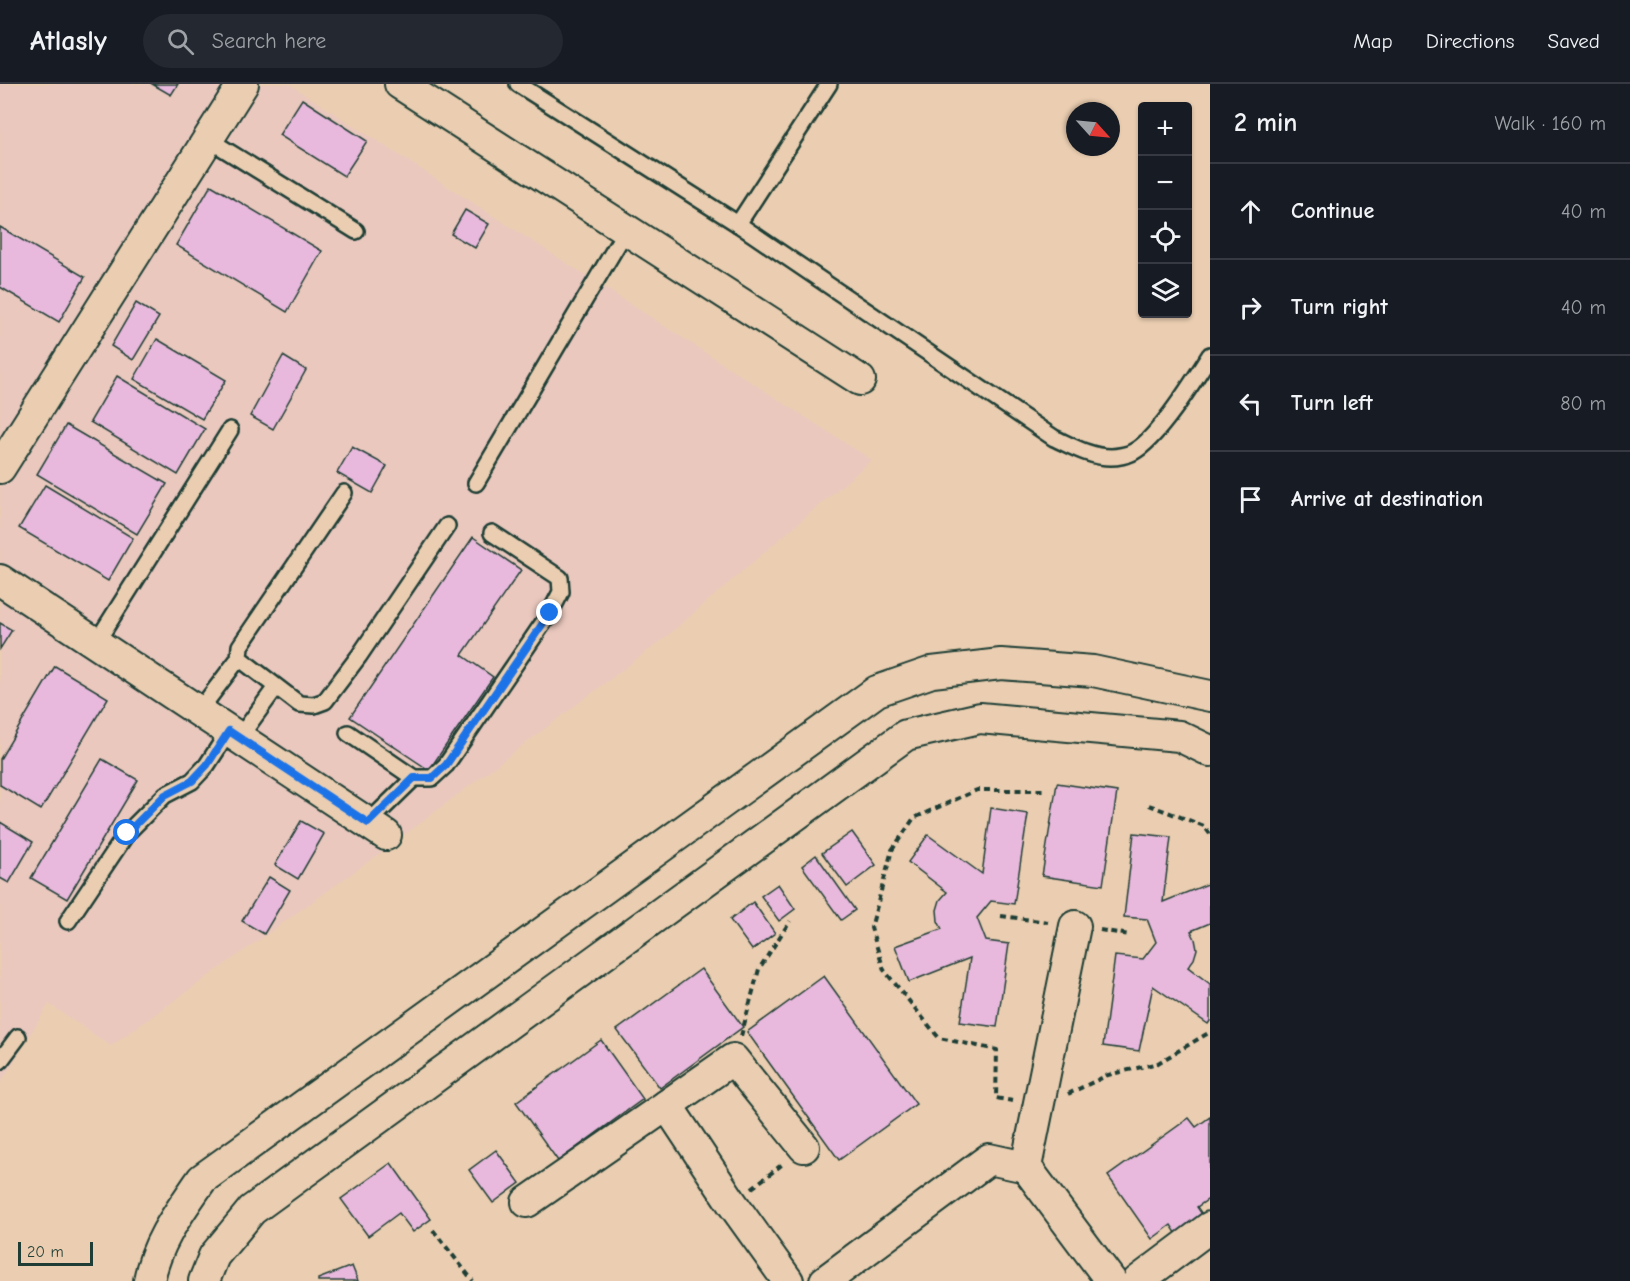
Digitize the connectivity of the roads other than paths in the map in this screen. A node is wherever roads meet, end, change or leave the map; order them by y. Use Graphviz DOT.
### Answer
graph roads {
  1 [pos="243,84"];
  2 [pos="400,84"];
  3 [pos="518,84"];
  4 [pos="829,84"];
  5 [pos="208,139"];
  6 [pos="738,224"];
  7 [pos="626,230"];
  8 [pos="356,231"];
  9 [pos="1210,355"];
  10 [pos="860,380"];
  11 [pos="230,430"];
  12 [pos="0,468"];
  13 [pos="476,483"];
  14 [pos="344,493"];
  15 [pos="447,526"];
  16 [pos="492,533"];
  17 [pos="0,580"];
  18 [pos="96,643"];
  19 [pos="239,658"];
  20 [pos="276,687"];
  21 [pos="1210,696"];
  22 [pos="199,711"];
  23 [pos="348,733"];
  24 [pos="234,734"];
  25 [pos="1210,751"];
  26 [pos="414,778"];
  27 [pos="377,829"];
  28 [pos="68,921"];
  29 [pos="1075,926"];
  30 [pos="18,1037"];
  31 [pos="0,1061"];
  32 [pos="667,1105"];
  33 [pos="804,1148"];
  34 [pos="1026,1167"];
  35 [pos="527,1202"];
  36 [pos="1210,1227"];
  37 [pos="149,1281"];
  38 [pos="204,1281"];
  39 [pos="788,1281"];
  40 [pos="825,1281"];
  41 [pos="1111,1281"];
  42 [pos="1138,1281"];
  1 -- 5 [label="street"];
  2 -- 7 [label="street"];
  3 -- 6 [label="lane"];
  4 -- 6 [label="lane"];
  5 -- 8 [label="lane"];
  5 -- 12 [label="street"];
  6 -- 9 [label="lane"];
  7 -- 10 [label="street"];
  7 -- 13 [label="lane"];
  11 -- 18 [label="lane"];
  14 -- 19 [label="lane"];
  15 -- 20 [label="lane"];
  16 -- 26 [label="lane"];
  17 -- 18 [label="street"];
  18 -- 22 [label="street"];
  19 -- 20 [label="lane"];
  19 -- 22 [label="lane"];
  20 -- 24 [label="lane"];
  21 -- 37 [label="street"];
  22 -- 24 [label="street"];
  23 -- 26 [label="lane"];
  24 -- 27 [label="street"];
  24 -- 28 [label="lane"];
  25 -- 38 [label="street"];
  26 -- 27 [label="lane"];
  29 -- 34 [label="street"];
  30 -- 31 [label="lane"];
  32 -- 33 [label="street"];
  32 -- 35 [label="street"];
  32 -- 39 [label="street"];
  34 -- 40 [label="street"];
  34 -- 41 [label="street"];
  36 -- 42 [label="street"];
}
